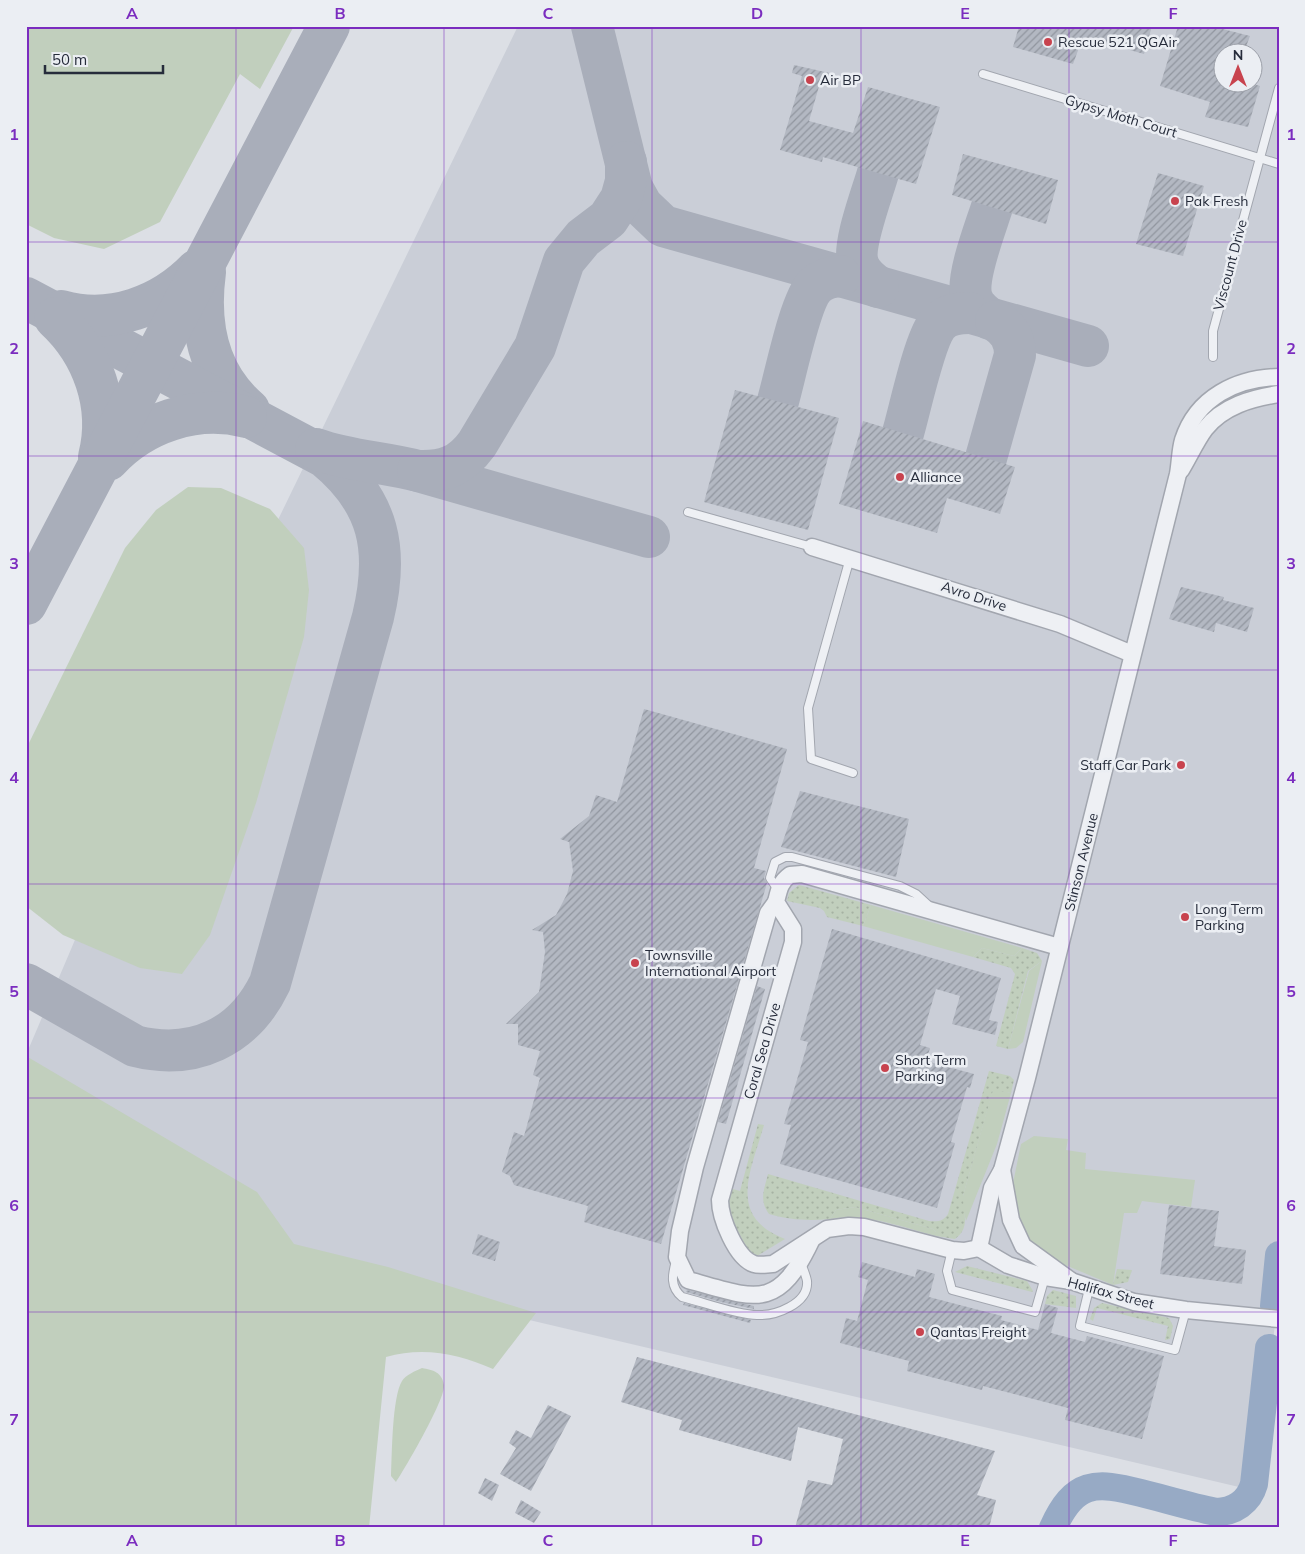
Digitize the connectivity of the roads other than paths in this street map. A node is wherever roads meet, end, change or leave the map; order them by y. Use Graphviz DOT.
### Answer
graph roads {
  1 [pos="983,74"];
  2 [pos="1279,88"];
  3 [pos="1258,158"];
  4 [pos="1279,164"];
  5 [pos="1214,357"];
  6 [pos="1279,377"];
  7 [pos="1279,394"];
  8 [pos="1178,474"];
  9 [pos="688,512"];
  10 [pos="812,547"];
  11 [pos="850,558"];
  12 [pos="1132,654"];
  13 [pos="853,773"];
  14 [pos="777,896"];
  15 [pos="1059,947"];
  16 [pos="1002,1170"];
  17 [pos="811,1241"];
  18 [pos="978,1248"];
  19 [pos="952,1250"];
  20 [pos="1045,1277"];
  21 [pos="1071,1281"];
  22 [pos="1089,1289"];
  23 [pos="1186,1310"];
  24 [pos="1279,1319"];
  1 -- 3 [label="lane, Gypsy Moth Court"];
  2 -- 3 [label="lane, Viscount Drive"];
  3 -- 4 [label="lane, Gypsy Moth Court"];
  3 -- 5 [label="lane, Viscount Drive"];
  6 -- 8 [label="street"];
  7 -- 8 [label="street"];
  8 -- 12 [label="street, Stinson Avenue"];
  9 -- 10 [label="lane"];
  10 -- 11 [label="street, Avro Drive"];
  11 -- 12 [label="street, Avro Drive"];
  11 -- 13 [label="lane"];
  12 -- 15 [label="street, Stinson Avenue"];
  14 -- 15 [label="street"];
  14 -- 17 [label="street, Coral Sea Drive"];
  14 -- 17 [label="street"];
  15 -- 16 [label="street, Stinson Avenue"];
  16 -- 18 [label="street, Stinson Avenue"];
  16 -- 21 [label="street"];
  17 -- 19 [label="street, Coral Sea Drive"];
  18 -- 19 [label="street, Coral Sea Drive"];
  18 -- 20 [label="street, Halifax Street"];
  19 -- 20 [label="lane"];
  20 -- 21 [label="street, Halifax Street"];
  21 -- 22 [label="street, Halifax Street"];
  22 -- 23 [label="street, Halifax Street"];
  22 -- 23 [label="lane"];
  23 -- 24 [label="street, Halifax Street"];
}
